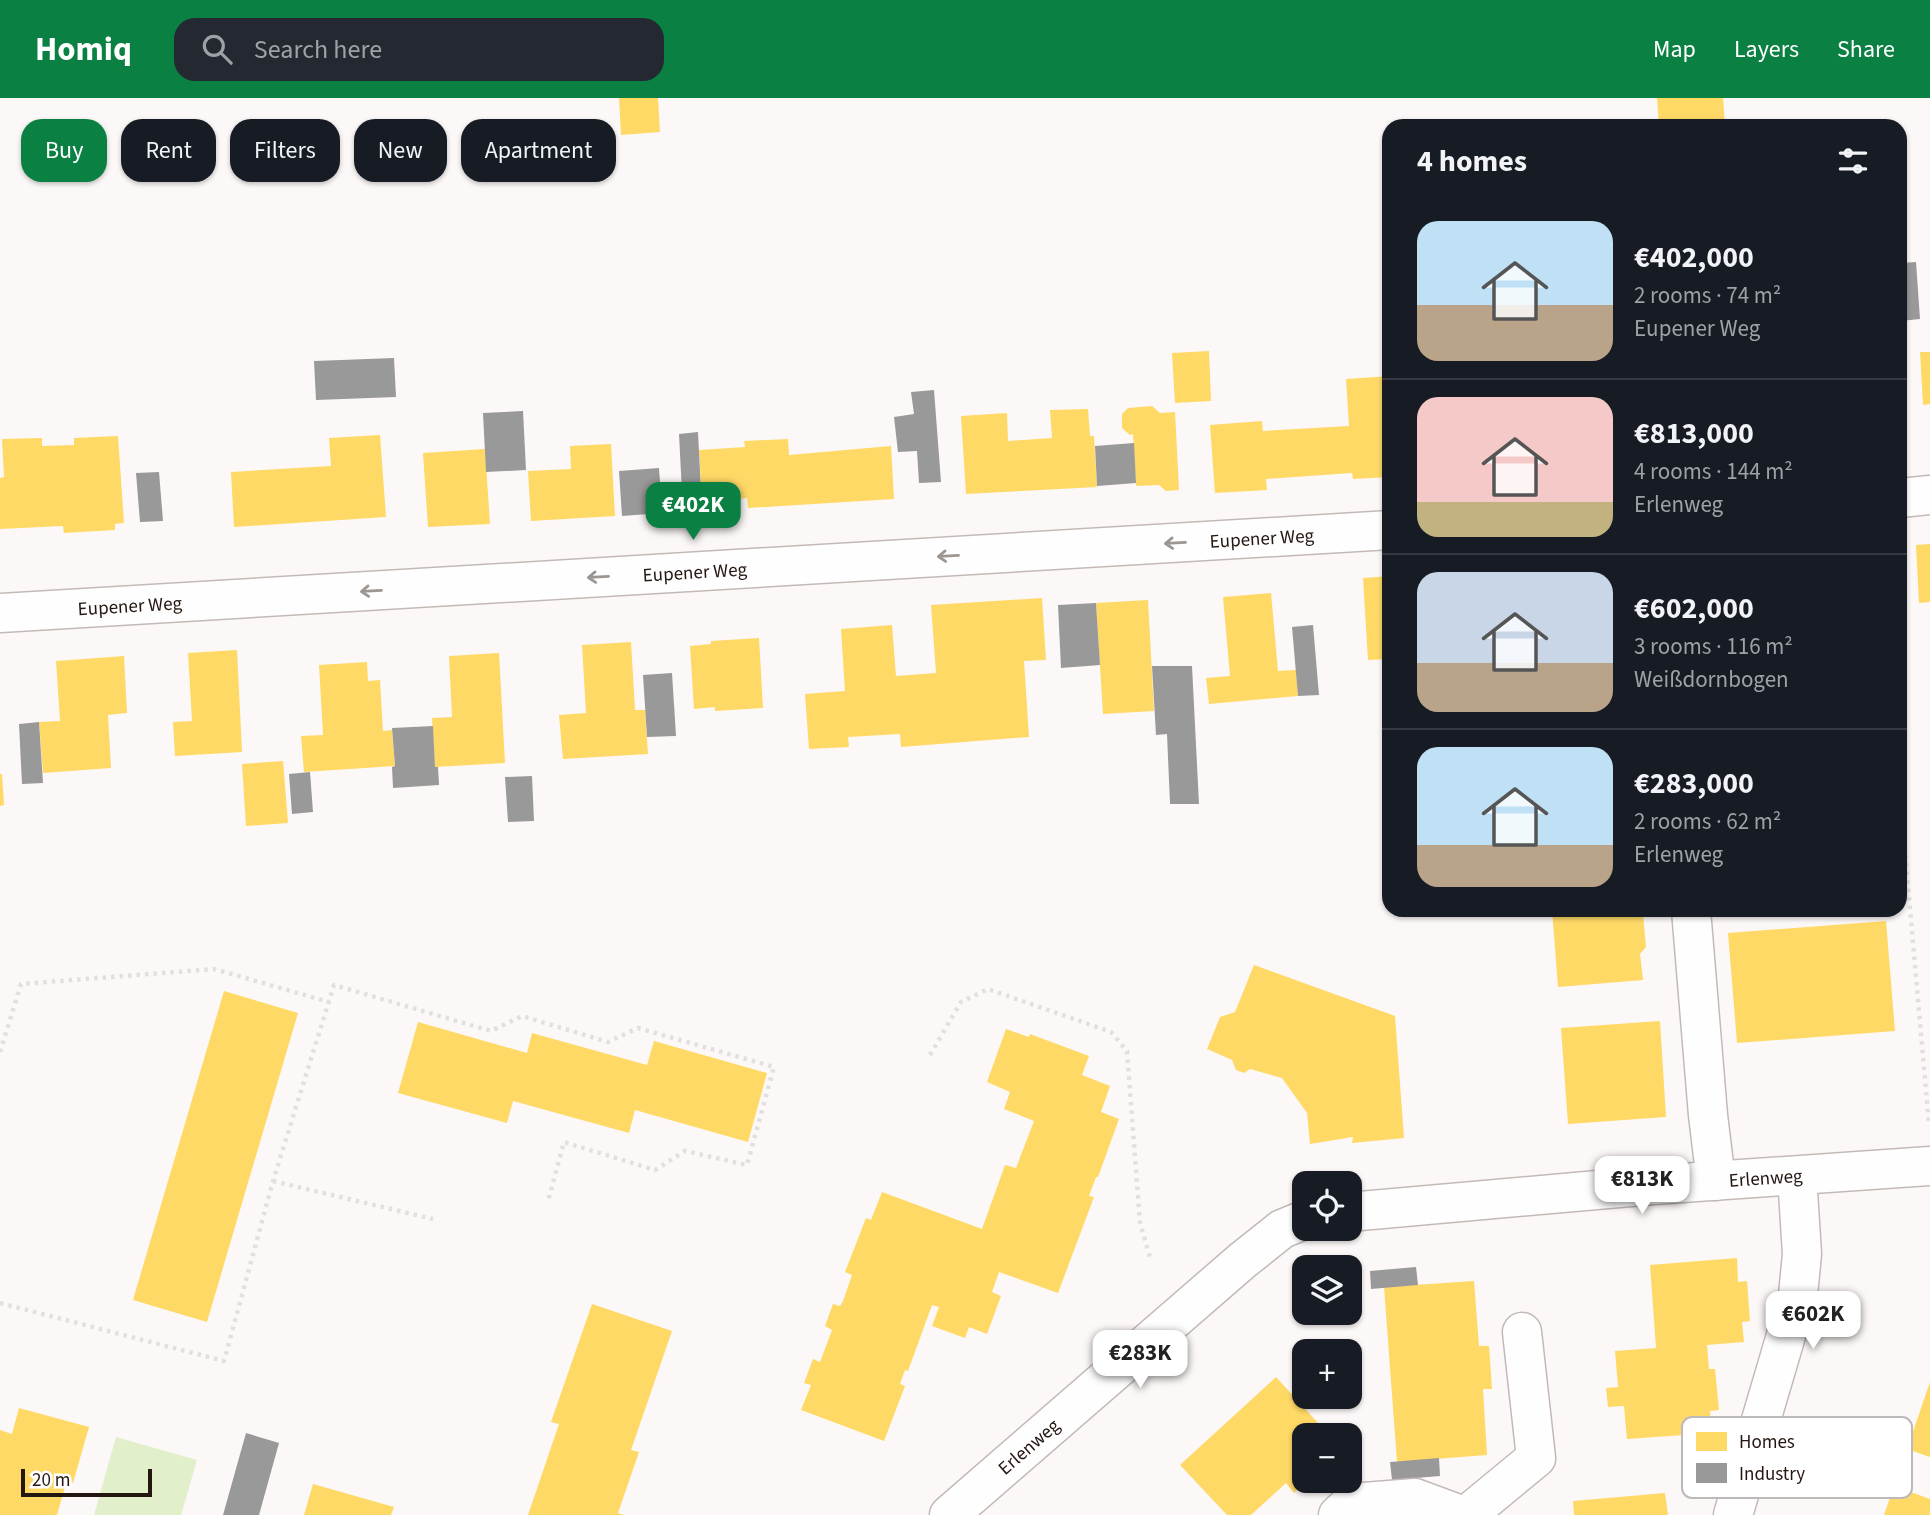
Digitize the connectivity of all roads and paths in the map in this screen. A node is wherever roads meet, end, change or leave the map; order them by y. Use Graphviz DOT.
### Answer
graph roads {
  1 [pos="1930,495"];
  2 [pos="1907,497"];
  3 [pos="1382,530"];
  4 [pos="0,613"];
  5 [pos="1907,865"];
  6 [pos="1692,917"];
  7 [pos="329,1002"];
  8 [pos="0,1052"];
  9 [pos="930,1055"];
  10 [pos="1930,1132"];
  11 [pos="1930,1166"];
  12 [pos="1797,1176"];
  13 [pos="273,1181"];
  14 [pos="1716,1181"];
  15 [pos="548,1201"];
  16 [pos="1362,1211"];
  17 [pos="433,1219"];
  18 [pos="1292,1225"];
  19 [pos="1151,1261"];
  20 [pos="0,1303"];
  21 [pos="1522,1332"];
  22 [pos="1762,1417"];
  23 [pos="1738,1498"];
  24 [pos="949,1515"];
  25 [pos="1338,1515"];
  26 [pos="1461,1515"];
  27 [pos="1467,1515"];
  28 [pos="1733,1515"];
  1 -- 2 [label="street"];
  3 -- 4 [label="street, Eupener Weg, one-way"];
  5 -- 10 [label="path"];
  6 -- 14 [label="street"];
  7 -- 8 [label="path"];
  7 -- 13 [label="path"];
  7 -- 15 [label="path"];
  9 -- 19 [label="path"];
  11 -- 12 [label="street, Erlenweg"];
  12 -- 14 [label="street, Erlenweg"];
  12 -- 22 [label="street"];
  13 -- 17 [label="path"];
  13 -- 20 [label="path"];
  14 -- 16 [label="street, Erlenweg"];
  18 -- 24 [label="street, Erlenweg"];
  21 -- 27 [label="street"];
  23 -- 28 [label="street"];
  25 -- 26 [label="street"];
}
